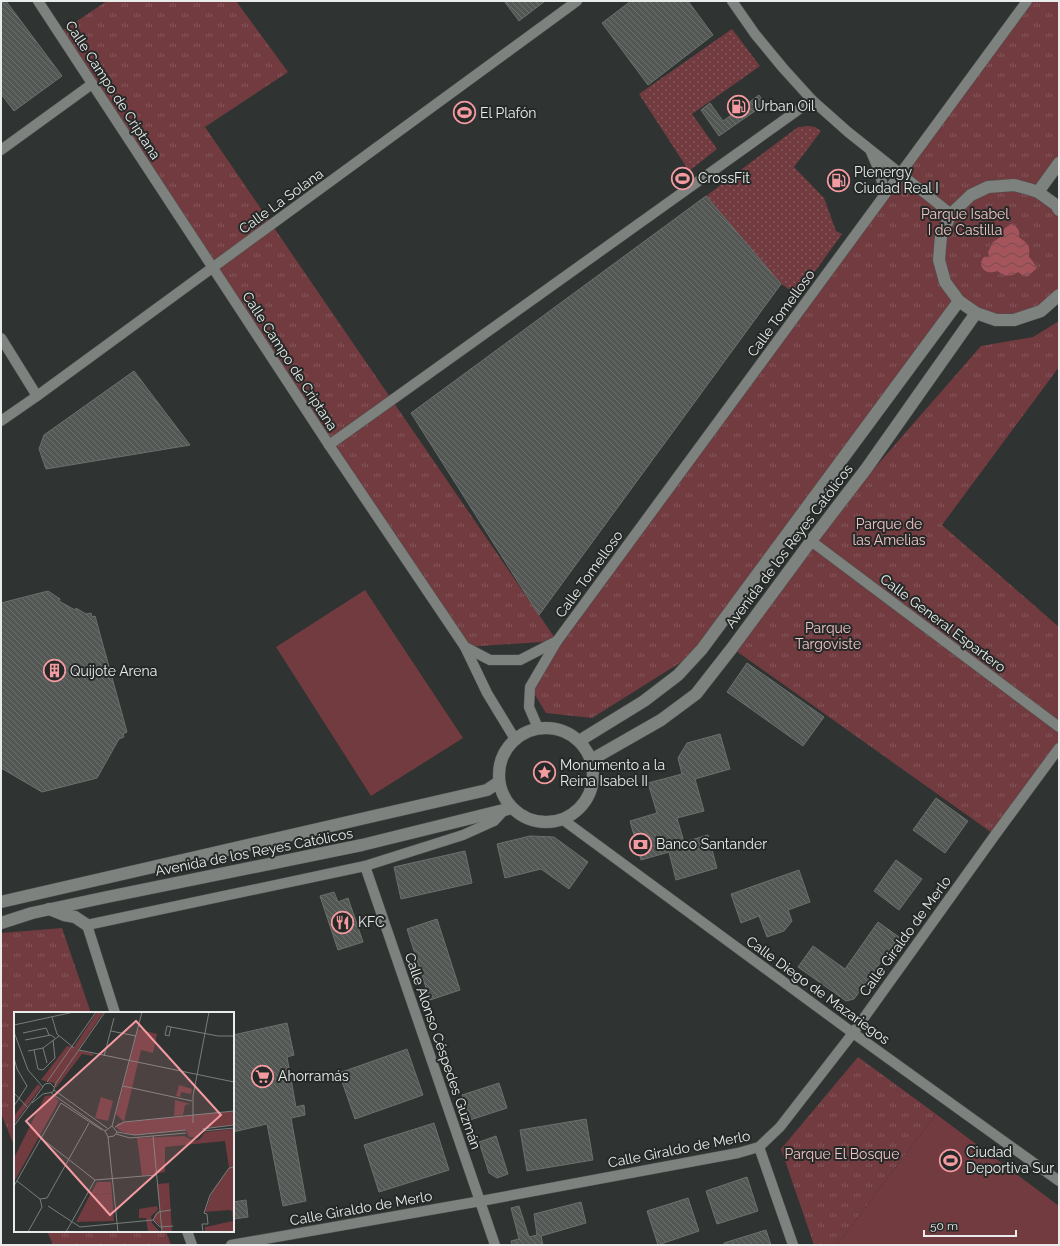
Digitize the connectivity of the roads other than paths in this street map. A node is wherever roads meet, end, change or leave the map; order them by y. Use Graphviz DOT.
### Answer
graph roads {
  1 [pos="38,1"];
  2 [pos="577,1"];
  3 [pos="732,1"];
  4 [pos="1027,1"];
  5 [pos="92,84"];
  6 [pos="812,100"];
  7 [pos="1,150"];
  8 [pos="871,150"];
  9 [pos="1059,163"];
  10 [pos="900,173"];
  11 [pos="1038,192"];
  12 [pos="885,193"];
  13 [pos="1058,205"];
  14 [pos="951,214"];
  15 [pos="212,268"];
  16 [pos="1059,295"];
  17 [pos="959,301"];
  18 [pos="976,313"];
  19 [pos="1,338"];
  20 [pos="38,396"];
  21 [pos="1,422"];
  22 [pos="329,445"];
  23 [pos="811,541"];
  24 [pos="557,641"];
  25 [pos="465,647"];
  26 [pos="1059,727"];
  27 [pos="538,728"];
  28 [pos="515,739"];
  29 [pos="579,741"];
  30 [pos="1059,748"];
  31 [pos="591,760"];
  32 [pos="499,782"];
  33 [pos="508,808"];
  34 [pos="562,819"];
  35 [pos="365,866"];
  36 [pos="1,902"];
  37 [pos="49,909"];
  38 [pos="1,923"];
  39 [pos="87,925"];
  40 [pos="115,1012"];
  41 [pos="853,1033"];
  42 [pos="759,1147"];
  43 [pos="1059,1181"];
  44 [pos="481,1201"];
  45 [pos="187,1232"];
  46 [pos="192,1245"];
  47 [pos="231,1245"];
  48 [pos="496,1245"];
  49 [pos="793,1245"];
  1 -- 5 [label="street, Calle Campo de Criptana"];
  2 -- 15 [label="street, Calle La Solana"];
  3 -- 6 [label="street"];
  4 -- 10 [label="street, Calle Tomelloso"];
  5 -- 7 [label="street"];
  5 -- 15 [label="street, Calle Campo de Criptana"];
  6 -- 8 [label="street"];
  6 -- 22 [label="street"];
  8 -- 10 [label="street"];
  8 -- 12 [label="street"];
  9 -- 11 [label="main road"];
  10 -- 12 [label="street, Calle Tomelloso"];
  10 -- 14 [label="street"];
  11 -- 13 [label="main road"];
  11 -- 14 [label="main road"];
  12 -- 24 [label="street, Calle Tomelloso"];
  14 -- 17 [label="main road"];
  15 -- 20 [label="street, Calle La Solana"];
  15 -- 22 [label="street, Calle Campo de Criptana"];
  16 -- 18 [label="main road"];
  17 -- 18 [label="main road"];
  17 -- 29 [label="main road, Avenida de los Reyes Católicos"];
  18 -- 23 [label="main road, Avenida de los Reyes Católicos"];
  19 -- 20 [label="street"];
  20 -- 21 [label="street, Calle La Solana"];
  22 -- 25 [label="street, Calle Campo de Criptana"];
  23 -- 26 [label="street, Calle General Espartero"];
  23 -- 31 [label="main road, Avenida de los Reyes Católicos"];
  24 -- 25 [label="street, Calle Tomelloso"];
  24 -- 27 [label="street, Calle Tomelloso"];
  25 -- 28 [label="street, Calle Campo de Criptana"];
  27 -- 28 [label="main road"];
  27 -- 29 [label="main road"];
  28 -- 32 [label="main road"];
  29 -- 31 [label="main road"];
  30 -- 41 [label="street, Calle Giraldo de Merlo"];
  31 -- 34 [label="main road"];
  32 -- 33 [label="main road"];
  32 -- 36 [label="main road, Avenida de los Reyes Católicos"];
  33 -- 34 [label="main road"];
  33 -- 35 [label="street"];
  33 -- 37 [label="main road, Avenida de los Reyes Católicos"];
  34 -- 41 [label="street, Calle Diego de Mazariegos"];
  35 -- 39 [label="street"];
  35 -- 44 [label="street, Calle Alonso Céspedes Guzmán"];
  37 -- 38 [label="main road, Avenida de los Reyes Católicos"];
  37 -- 39 [label="main road"];
  39 -- 40 [label="street"];
  41 -- 42 [label="street, Calle Giraldo de Merlo"];
  41 -- 43 [label="street, Calle Diego de Mazariegos"];
  42 -- 44 [label="street, Calle Giraldo de Merlo"];
  42 -- 49 [label="street"];
  44 -- 47 [label="street, Calle Giraldo de Merlo"];
  44 -- 48 [label="street, Calle Alonso Céspedes Guzmán"];
  45 -- 46 [label="street"];
}
